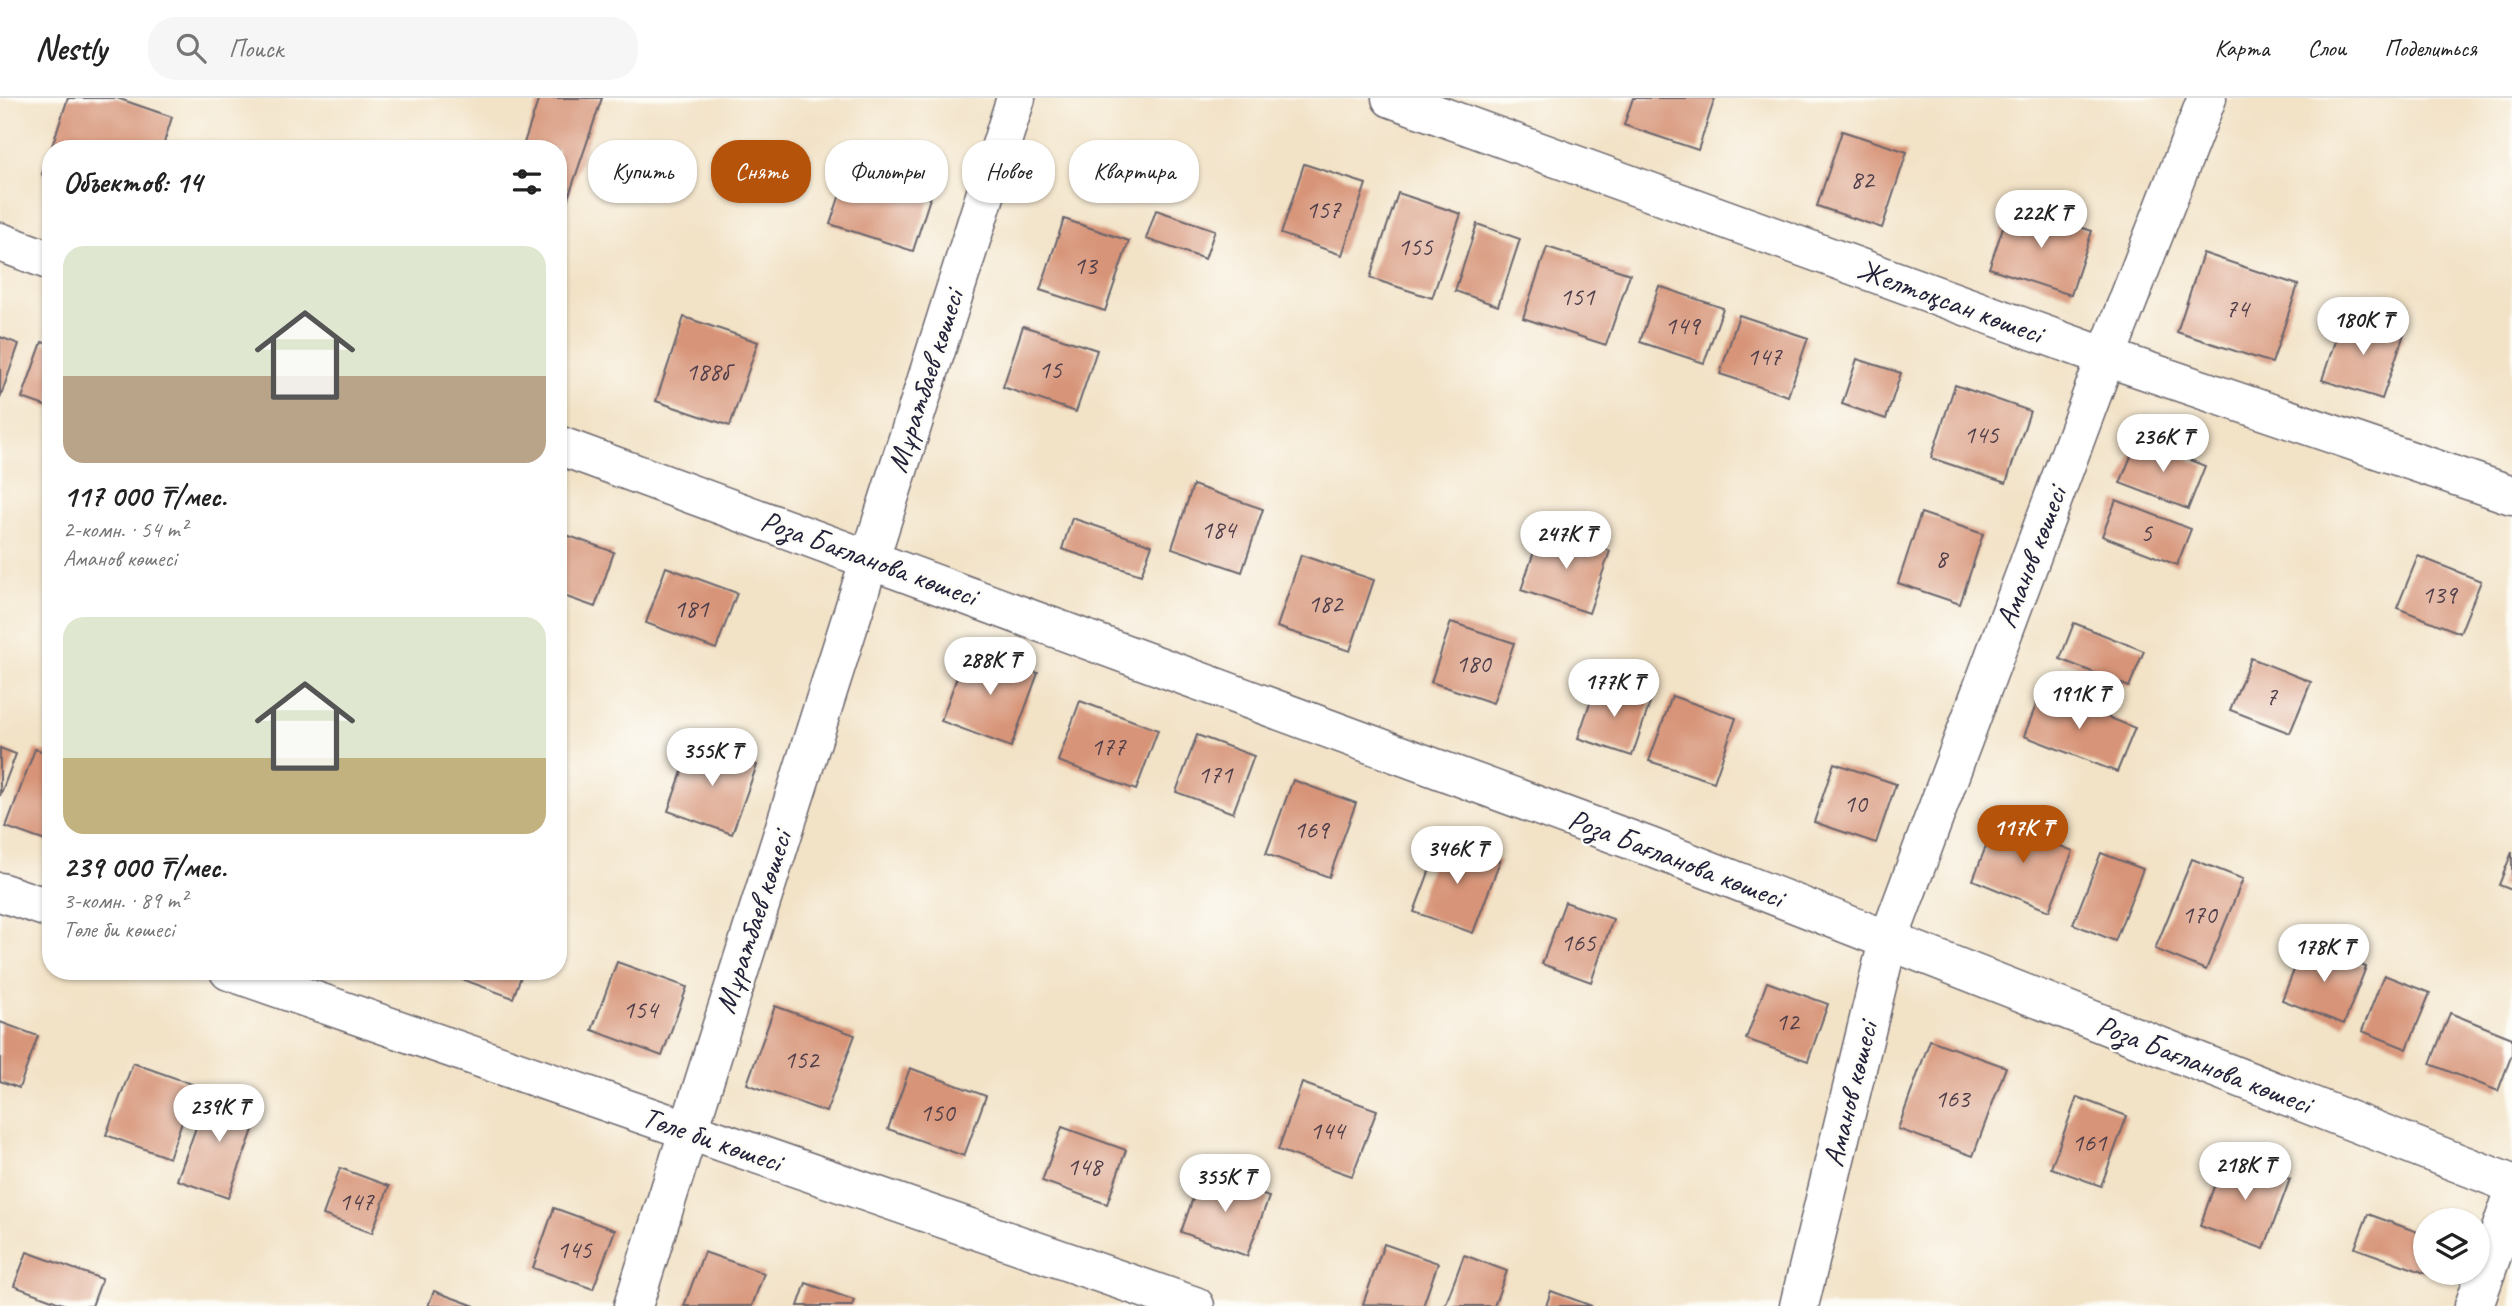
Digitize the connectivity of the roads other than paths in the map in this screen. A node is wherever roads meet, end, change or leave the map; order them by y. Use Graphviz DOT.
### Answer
graph roads {
  1 [pos="1016,98"];
  2 [pos="1391,98"];
  3 [pos="2207,98"];
  4 [pos="0,242"];
  5 [pos="42,258"];
  6 [pos="2106,357"];
  7 [pos="567,448"];
  8 [pos="2512,495"];
  9 [pos="869,557"];
  10 [pos="0,892"];
  11 [pos="42,906"];
  12 [pos="1888,941"];
  13 [pos="255,980"];
  14 [pos="686,1130"];
  15 [pos="2512,1184"];
  16 [pos="2512,1198"];
  17 [pos="633,1306"];
  18 [pos="1195,1306"];
  19 [pos="1799,1306"];
  20 [pos="2474,1306"];
  1 -- 9 [label="street, Мұратбаев көшесі"];
  2 -- 6 [label="street, Желтоқсан көшесі"];
  3 -- 6 [label="street, Аманов көшесі"];
  4 -- 5 [label="street"];
  6 -- 8 [label="street, Желтоқсан көшесі"];
  6 -- 12 [label="street, Аманов көшесі"];
  7 -- 9 [label="street, Роза Бағланова көшесі"];
  9 -- 12 [label="street, Роза Бағланова көшесі"];
  9 -- 14 [label="street, Мұратбаев көшесі"];
  10 -- 11 [label="street"];
  12 -- 15 [label="street, Роза Бағланова көшесі"];
  12 -- 19 [label="street, Аманов көшесі"];
  13 -- 14 [label="street, Төле би көшесі"];
  14 -- 17 [label="street, Мұратбаев көшесі"];
  14 -- 18 [label="street, Төле би көшесі"];
  16 -- 20 [label="street"];
}
